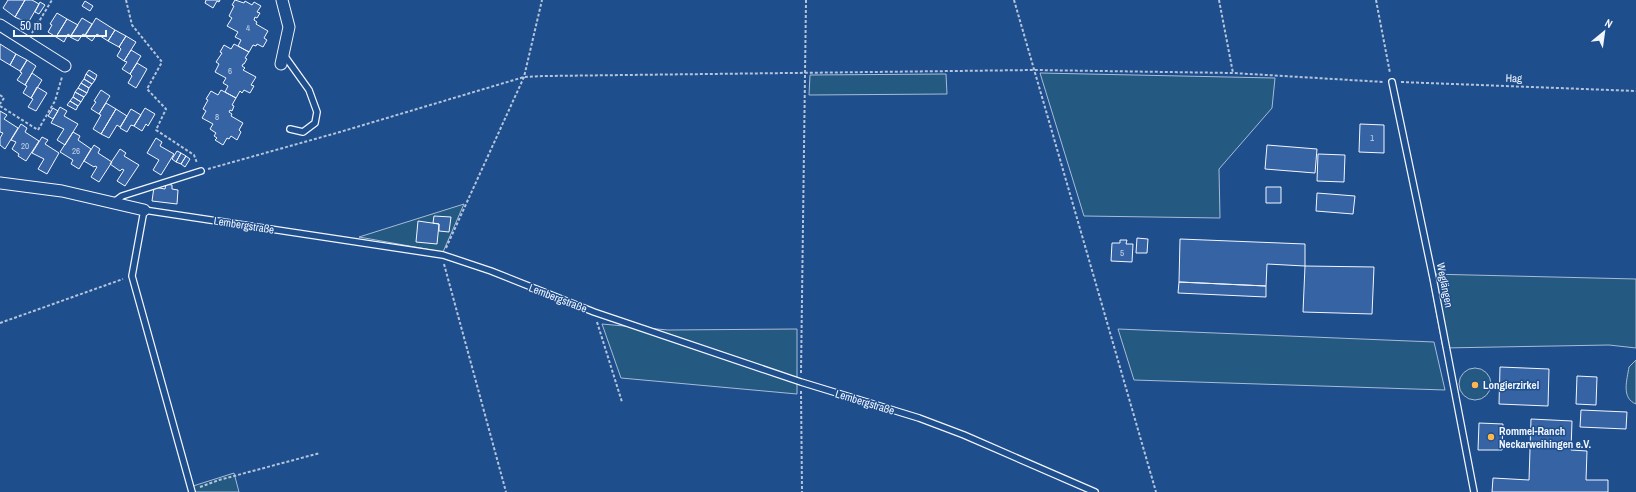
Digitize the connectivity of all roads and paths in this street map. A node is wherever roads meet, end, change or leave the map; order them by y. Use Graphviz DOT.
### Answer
graph roads {
  1 [pos="52,0"];
  2 [pos="126,0"];
  3 [pos="282,0"];
  4 [pos="542,0"];
  5 [pos="806,0"];
  6 [pos="1014,0"];
  7 [pos="1218,0"];
  8 [pos="1376,0"];
  9 [pos="0,25"];
  10 [pos="26,42"];
  11 [pos="282,59"];
  12 [pos="65,66"];
  13 [pos="1035,70"];
  14 [pos="806,72"];
  15 [pos="1233,73"];
  16 [pos="524,77"];
  17 [pos="1392,82"];
  18 [pos="1636,90"];
  19 [pos="0,95"];
  20 [pos="0,105"];
  21 [pos="290,129"];
  22 [pos="201,171"];
  23 [pos="0,184"];
  24 [pos="114,202"];
  25 [pos="144,210"];
  26 [pos="443,255"];
  27 [pos="132,276"];
  28 [pos="594,312"];
  29 [pos="0,323"];
  30 [pos="801,382"];
  31 [pos="622,402"];
  32 [pos="320,453"];
  33 [pos="191,491"];
  34 [pos="506,492"];
  35 [pos="802,492"];
  36 [pos="1095,492"];
  37 [pos="1156,492"];
  38 [pos="1474,492"];
  1 -- 10 [label="path"];
  2 -- 22 [label="path"];
  3 -- 11 [label="street"];
  4 -- 16 [label="path"];
  5 -- 14 [label="path"];
  6 -- 13 [label="path"];
  7 -- 15 [label="path"];
  8 -- 17 [label="path"];
  9 -- 10 [label="street"];
  10 -- 12 [label="street"];
  11 -- 21 [label="lane"];
  12 -- 20 [label="path"];
  13 -- 14 [label="path, Hag"];
  13 -- 15 [label="path, Hag"];
  13 -- 37 [label="path"];
  14 -- 16 [label="path, Hag"];
  14 -- 30 [label="path"];
  15 -- 17 [label="path, Hag"];
  16 -- 22 [label="path, Hag"];
  16 -- 26 [label="path"];
  17 -- 18 [label="path, Hag"];
  17 -- 38 [label="lane, Weglängen"];
  19 -- 20 [label="path"];
  22 -- 24 [label="lane"];
  23 -- 24 [label="street, Lembergstraße"];
  24 -- 25 [label="street, Lembergstraße"];
  25 -- 26 [label="lane, Lembergstraße"];
  25 -- 27 [label="lane"];
  26 -- 28 [label="lane, Lembergstraße"];
  26 -- 34 [label="path"];
  27 -- 29 [label="path"];
  27 -- 33 [label="lane"];
  28 -- 30 [label="lane, Lembergstraße"];
  28 -- 31 [label="path"];
  30 -- 35 [label="path"];
  30 -- 36 [label="lane, Lembergstraße"];
  32 -- 33 [label="path"];
}
